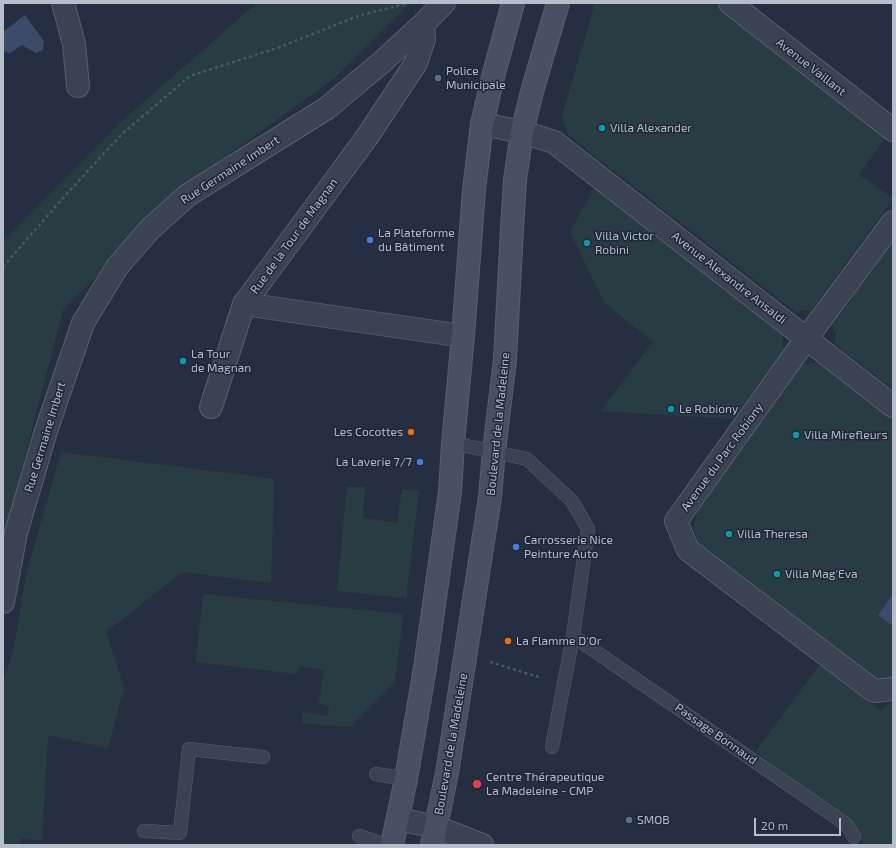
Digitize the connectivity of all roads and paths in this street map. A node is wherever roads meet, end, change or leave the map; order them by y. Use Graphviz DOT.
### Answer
graph roads {
  1 [pos="63,3"];
  2 [pos="409,3"];
  3 [pos="444,3"];
  4 [pos="513,3"];
  5 [pos="558,3"];
  6 [pos="730,3"];
  7 [pos="424,24"];
  8 [pos="78,86"];
  9 [pos="482,124"];
  10 [pos="893,130"];
  11 [pos="522,132"];
  12 [pos="893,222"];
  13 [pos="3,267"];
  14 [pos="244,304"];
  15 [pos="463,336"];
  16 [pos="806,339"];
  17 [pos="893,406"];
  18 [pos="211,407"];
  19 [pos="453,443"];
  20 [pos="494,451"];
  21 [pos="3,602"];
  22 [pos="573,636"];
  23 [pos="466,654"];
  24 [pos="564,685"];
  25 [pos="893,688"];
  26 [pos="552,747"];
  27 [pos="263,757"];
  28 [pos="376,774"];
  29 [pos="406,779"];
  30 [pos="398,819"];
  31 [pos="144,831"];
  32 [pos="359,836"];
  33 [pos="434,836"];
  34 [pos="854,838"];
  35 [pos="386,845"];
  36 [pos="392,845"];
  37 [pos="482,845"];
  1 -- 8 [label="street"];
  2 -- 13 [label="path"];
  3 -- 7 [label="street"];
  4 -- 9 [label="street"];
  5 -- 11 [label="street, Boulevard de la Madeleine"];
  6 -- 10 [label="street, Avenue Vaillant"];
  7 -- 14 [label="street, Rue de la Tour de Magnan"];
  7 -- 21 [label="street, Rue Germaine Imbert"];
  9 -- 11 [label="street, Avenue Alexandre Ansaldi"];
  9 -- 15 [label="street"];
  11 -- 16 [label="street, Avenue Alexandre Ansaldi"];
  11 -- 20 [label="street, Boulevard de la Madeleine"];
  12 -- 16 [label="street, Avenue du Parc Robiony"];
  14 -- 15 [label="street, Rue de la Tour de Magnan"];
  14 -- 18 [label="street"];
  15 -- 19 [label="street"];
  16 -- 17 [label="street, Avenue Alexandre Ansaldi"];
  16 -- 25 [label="street, Avenue du Parc Robiony"];
  19 -- 20 [label="lane"];
  19 -- 29 [label="street"];
  20 -- 22 [label="lane"];
  20 -- 23 [label="street, Boulevard de la Madeleine"];
  22 -- 24 [label="lane"];
  22 -- 34 [label="lane, Passage Bonnaud"];
  23 -- 24 [label="path"];
  23 -- 33 [label="street, Boulevard de la Madeleine"];
  24 -- 26 [label="lane"];
  27 -- 31 [label="lane"];
  28 -- 29 [label="lane"];
  29 -- 30 [label="street"];
  30 -- 33 [label="street"];
  30 -- 36 [label="street"];
  32 -- 35 [label="lane"];
  33 -- 37 [label="street"];
}
